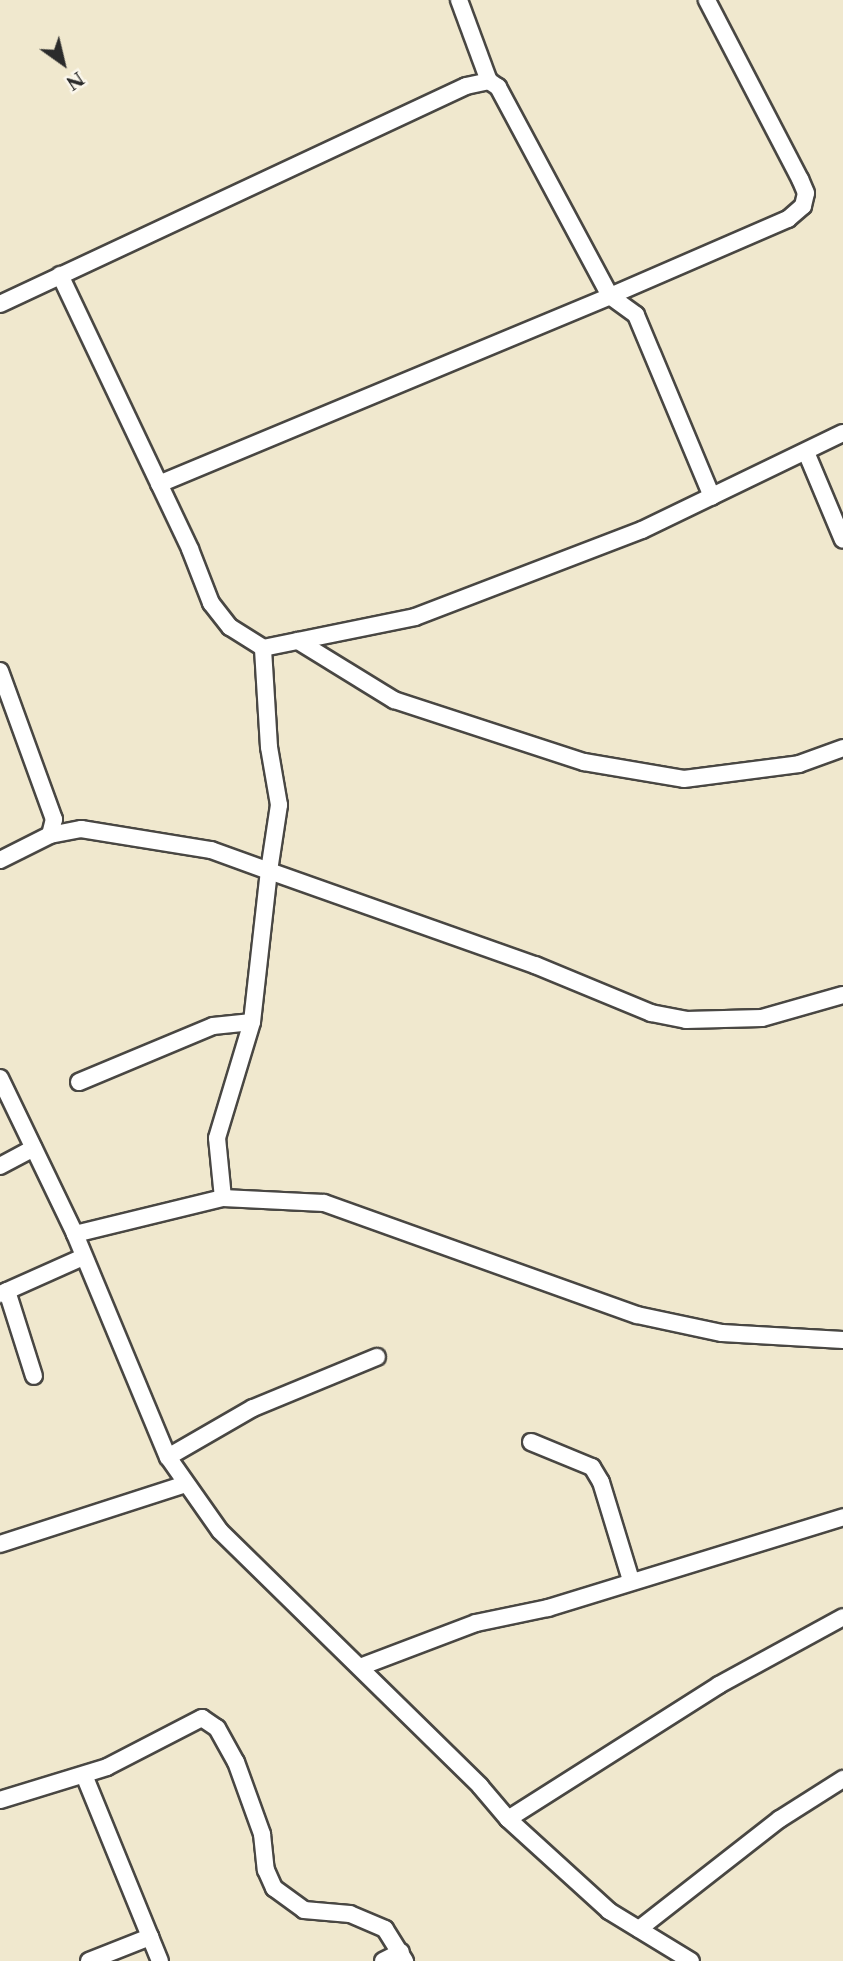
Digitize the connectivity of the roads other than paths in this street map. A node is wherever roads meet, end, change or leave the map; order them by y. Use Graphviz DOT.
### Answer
graph roads {
  1 [pos="459,0"];
  2 [pos="707,0"];
  3 [pos="489,81"];
  4 [pos="60,275"];
  5 [pos="610,296"];
  6 [pos="0,303"];
  7 [pos="843,433"];
  8 [pos="806,452"];
  9 [pos="159,484"];
  10 [pos="712,497"];
  11 [pos="843,540"];
  12 [pos="298,641"];
  13 [pos="263,648"];
  14 [pos="0,671"];
  15 [pos="843,748"];
  16 [pos="50,835"];
  17 [pos="0,860"];
  18 [pos="269,871"];
  19 [pos="843,995"];
  20 [pos="251,1022"];
  21 [pos="0,1078"];
  22 [pos="79,1082"];
  23 [pos="34,1148"];
  24 [pos="0,1166"];
  25 [pos="223,1198"];
  26 [pos="75,1234"];
  27 [pos="83,1258"];
  28 [pos="4,1293"];
  29 [pos="843,1340"];
  30 [pos="377,1357"];
  31 [pos="34,1376"];
  32 [pos="531,1442"];
  33 [pos="168,1457"];
  34 [pos="186,1484"];
  35 [pos="843,1517"];
  36 [pos="0,1544"];
  37 [pos="631,1580"];
  38 [pos="843,1617"];
  39 [pos="360,1667"];
  40 [pos="84,1775"];
  41 [pos="843,1779"];
  42 [pos="0,1800"];
  43 [pos="508,1819"];
  44 [pos="639,1929"];
  45 [pos="150,1937"];
  46 [pos="403,1956"];
  47 [pos="679,1959"];
  48 [pos="89,1961"];
  49 [pos="160,1961"];
  50 [pos="383,1961"];
  1 -- 3 [label="street"];
  2 -- 5 [label="street"];
  3 -- 4 [label="street"];
  3 -- 5 [label="street"];
  4 -- 6 [label="street"];
  4 -- 9 [label="street"];
  5 -- 9 [label="street"];
  5 -- 10 [label="street"];
  7 -- 8 [label="street"];
  8 -- 10 [label="street"];
  8 -- 11 [label="street"];
  9 -- 13 [label="street"];
  10 -- 12 [label="street"];
  12 -- 13 [label="street"];
  12 -- 15 [label="street"];
  13 -- 18 [label="street"];
  14 -- 16 [label="street"];
  16 -- 17 [label="street"];
  16 -- 18 [label="street"];
  18 -- 19 [label="street"];
  18 -- 20 [label="street"];
  20 -- 22 [label="street"];
  20 -- 25 [label="street"];
  21 -- 23 [label="street"];
  23 -- 24 [label="street"];
  23 -- 26 [label="street"];
  25 -- 26 [label="street"];
  25 -- 29 [label="street"];
  26 -- 27 [label="street"];
  27 -- 28 [label="street"];
  27 -- 33 [label="street"];
  28 -- 31 [label="street"];
  30 -- 33 [label="street"];
  32 -- 37 [label="street"];
  33 -- 34 [label="street"];
  34 -- 36 [label="street"];
  34 -- 39 [label="street"];
  35 -- 37 [label="street"];
  37 -- 39 [label="street"];
  38 -- 43 [label="street"];
  39 -- 43 [label="street"];
  40 -- 42 [label="street"];
  40 -- 45 [label="street"];
  40 -- 46 [label="street"];
  41 -- 44 [label="street"];
  43 -- 44 [label="street"];
  44 -- 47 [label="street"];
  45 -- 48 [label="street"];
  45 -- 49 [label="street"];
  46 -- 50 [label="street"];
}
